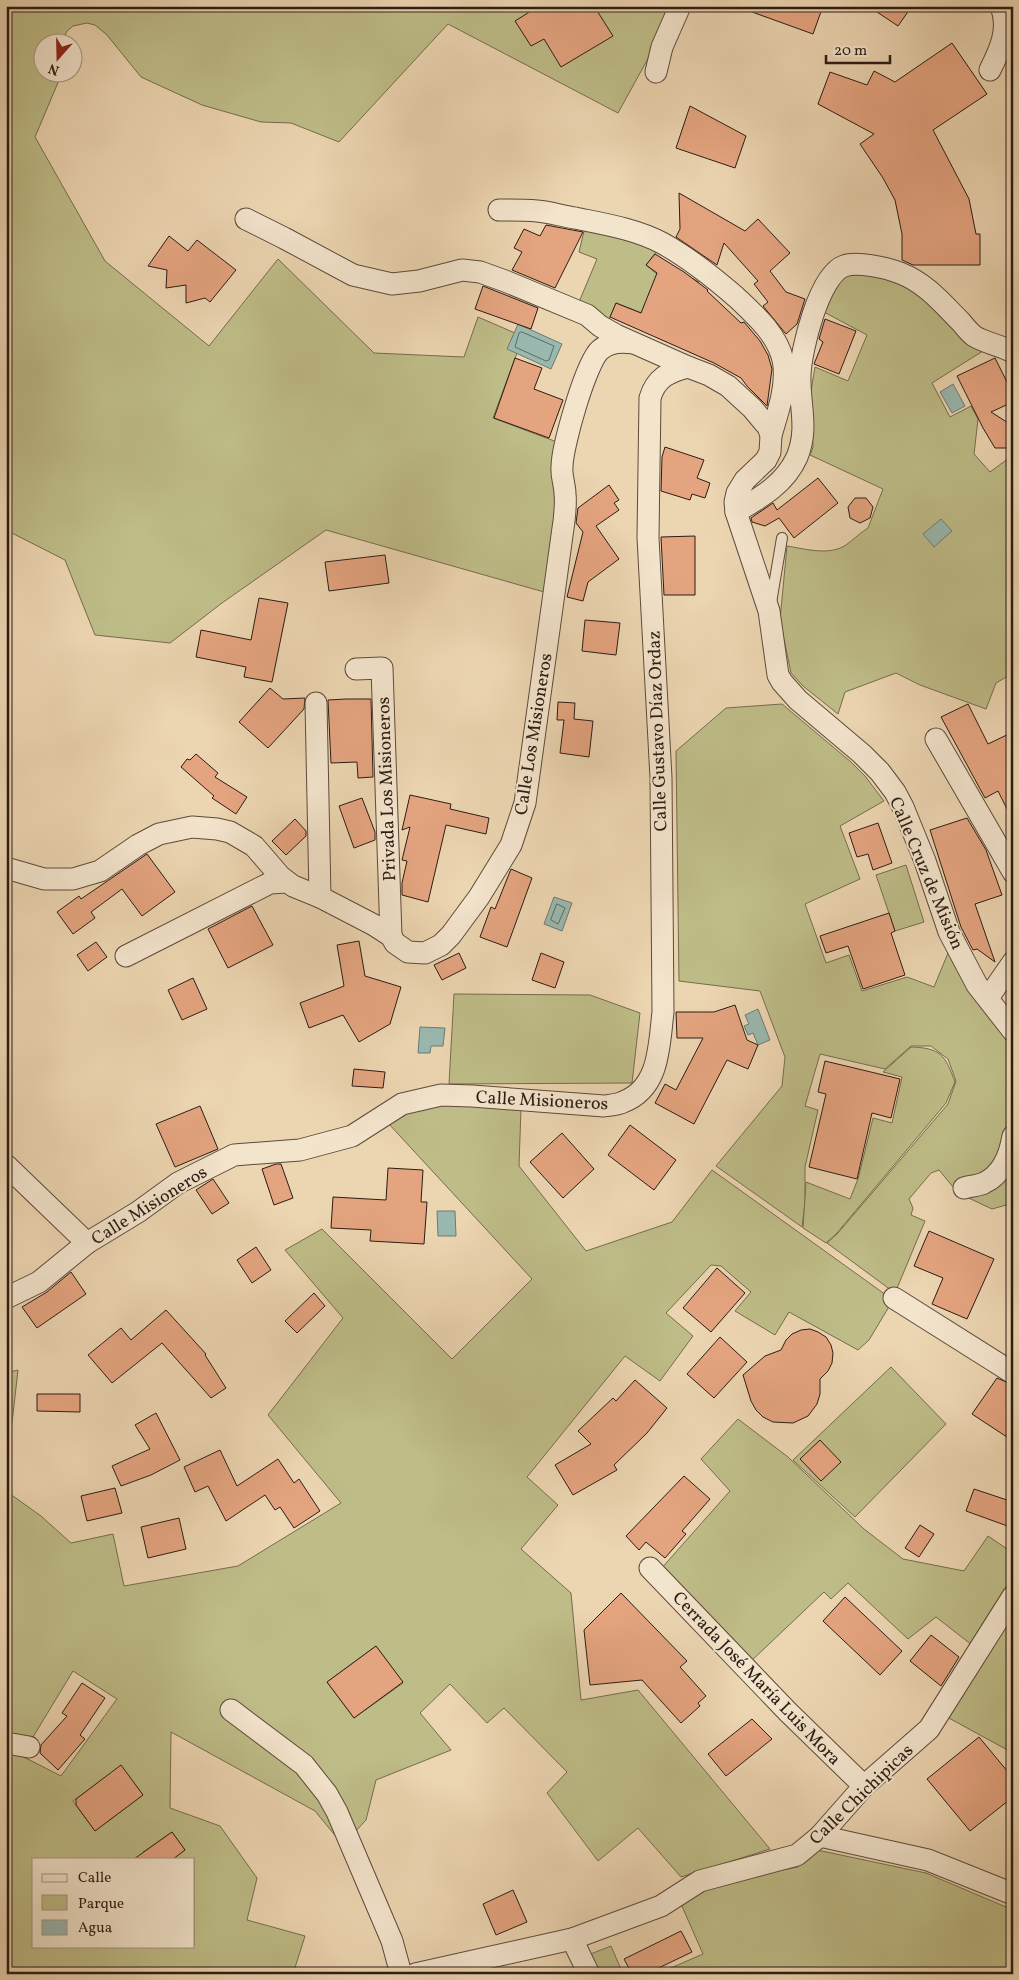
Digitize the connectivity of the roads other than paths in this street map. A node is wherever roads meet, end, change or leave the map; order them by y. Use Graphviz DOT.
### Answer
graph roads {
  1 [pos="1001,6"];
  2 [pos="674,8"];
  3 [pos="990,70"];
  4 [pos="656,72"];
  5 [pos="499,210"];
  6 [pos="246,219"];
  7 [pos="633,343"];
  8 [pos="1013,352"];
  9 [pos="688,368"];
  10 [pos="771,435"];
  11 [pos="736,512"];
  12 [pos="782,538"];
  13 [pos="769,611"];
  14 [pos="356,669"];
  15 [pos="316,703"];
  16 [pos="936,739"];
  17 [pos="6,868"];
  18 [pos="1013,872"];
  19 [pos="287,882"];
  20 [pos="320,897"];
  21 [pos="391,936"];
  22 [pos="126,956"];
  23 [pos="1013,962"];
  24 [pos="988,998"];
  25 [pos="1013,1031"];
  26 [pos="623,1102"];
  27 [pos="1013,1136"];
  28 [pos="6,1165"];
  29 [pos="964,1188"];
  30 [pos="87,1244"];
  31 [pos="6,1298"];
  32 [pos="894,1298"];
  33 [pos="1013,1373"];
  34 [pos="650,1568"];
  35 [pos="1013,1596"];
  36 [pos="231,1710"];
  37 [pos="6,1743"];
  38 [pos="29,1747"];
  39 [pos="864,1786"];
  40 [pos="820,1836"];
  41 [pos="1013,1894"];
  42 [pos="572,1939"];
  43 [pos="401,1974"];
  44 [pos="414,1974"];
  45 [pos="590,1974"];
  1 -- 3 [label="street"];
  2 -- 4 [label="street"];
  5 -- 10 [label="street, Calle Cruz de Misión"];
  6 -- 7 [label="street"];
  7 -- 9 [label="street"];
  7 -- 21 [label="street, Calle Los Misioneros"];
  8 -- 11 [label="street"];
  9 -- 10 [label="street"];
  9 -- 26 [label="street, Calle Gustavo Díaz Ordaz"];
  10 -- 11 [label="street, Calle Cruz de Misión"];
  11 -- 13 [label="street, Calle Cruz de Misión"];
  12 -- 13 [label="lane"];
  13 -- 24 [label="street, Calle Cruz de Misión"];
  14 -- 21 [label="street, Privada Los Misioneros"];
  15 -- 20 [label="street"];
  16 -- 18 [label="street"];
  17 -- 19 [label="street, Calle Los Misioneros"];
  19 -- 20 [label="street, Calle Los Misioneros"];
  19 -- 22 [label="street"];
  20 -- 21 [label="street, Calle Los Misioneros"];
  23 -- 24 [label="street"];
  24 -- 25 [label="street, Calle Cruz de Misión"];
  26 -- 30 [label="street, Calle Misioneros"];
  27 -- 29 [label="street"];
  28 -- 30 [label="street"];
  30 -- 31 [label="street, Calle Misioneros"];
  32 -- 33 [label="street"];
  34 -- 39 [label="street, Cerrada José María Luis Mora"];
  35 -- 39 [label="street, Calle Chichipicas"];
  36 -- 43 [label="street"];
  37 -- 38 [label="street"];
  39 -- 40 [label="street, Calle Chichipicas"];
  40 -- 41 [label="street"];
  40 -- 42 [label="street, Calle Chichipicas"];
  42 -- 44 [label="street, Calle Chichipicas"];
  42 -- 45 [label="street"];
}
